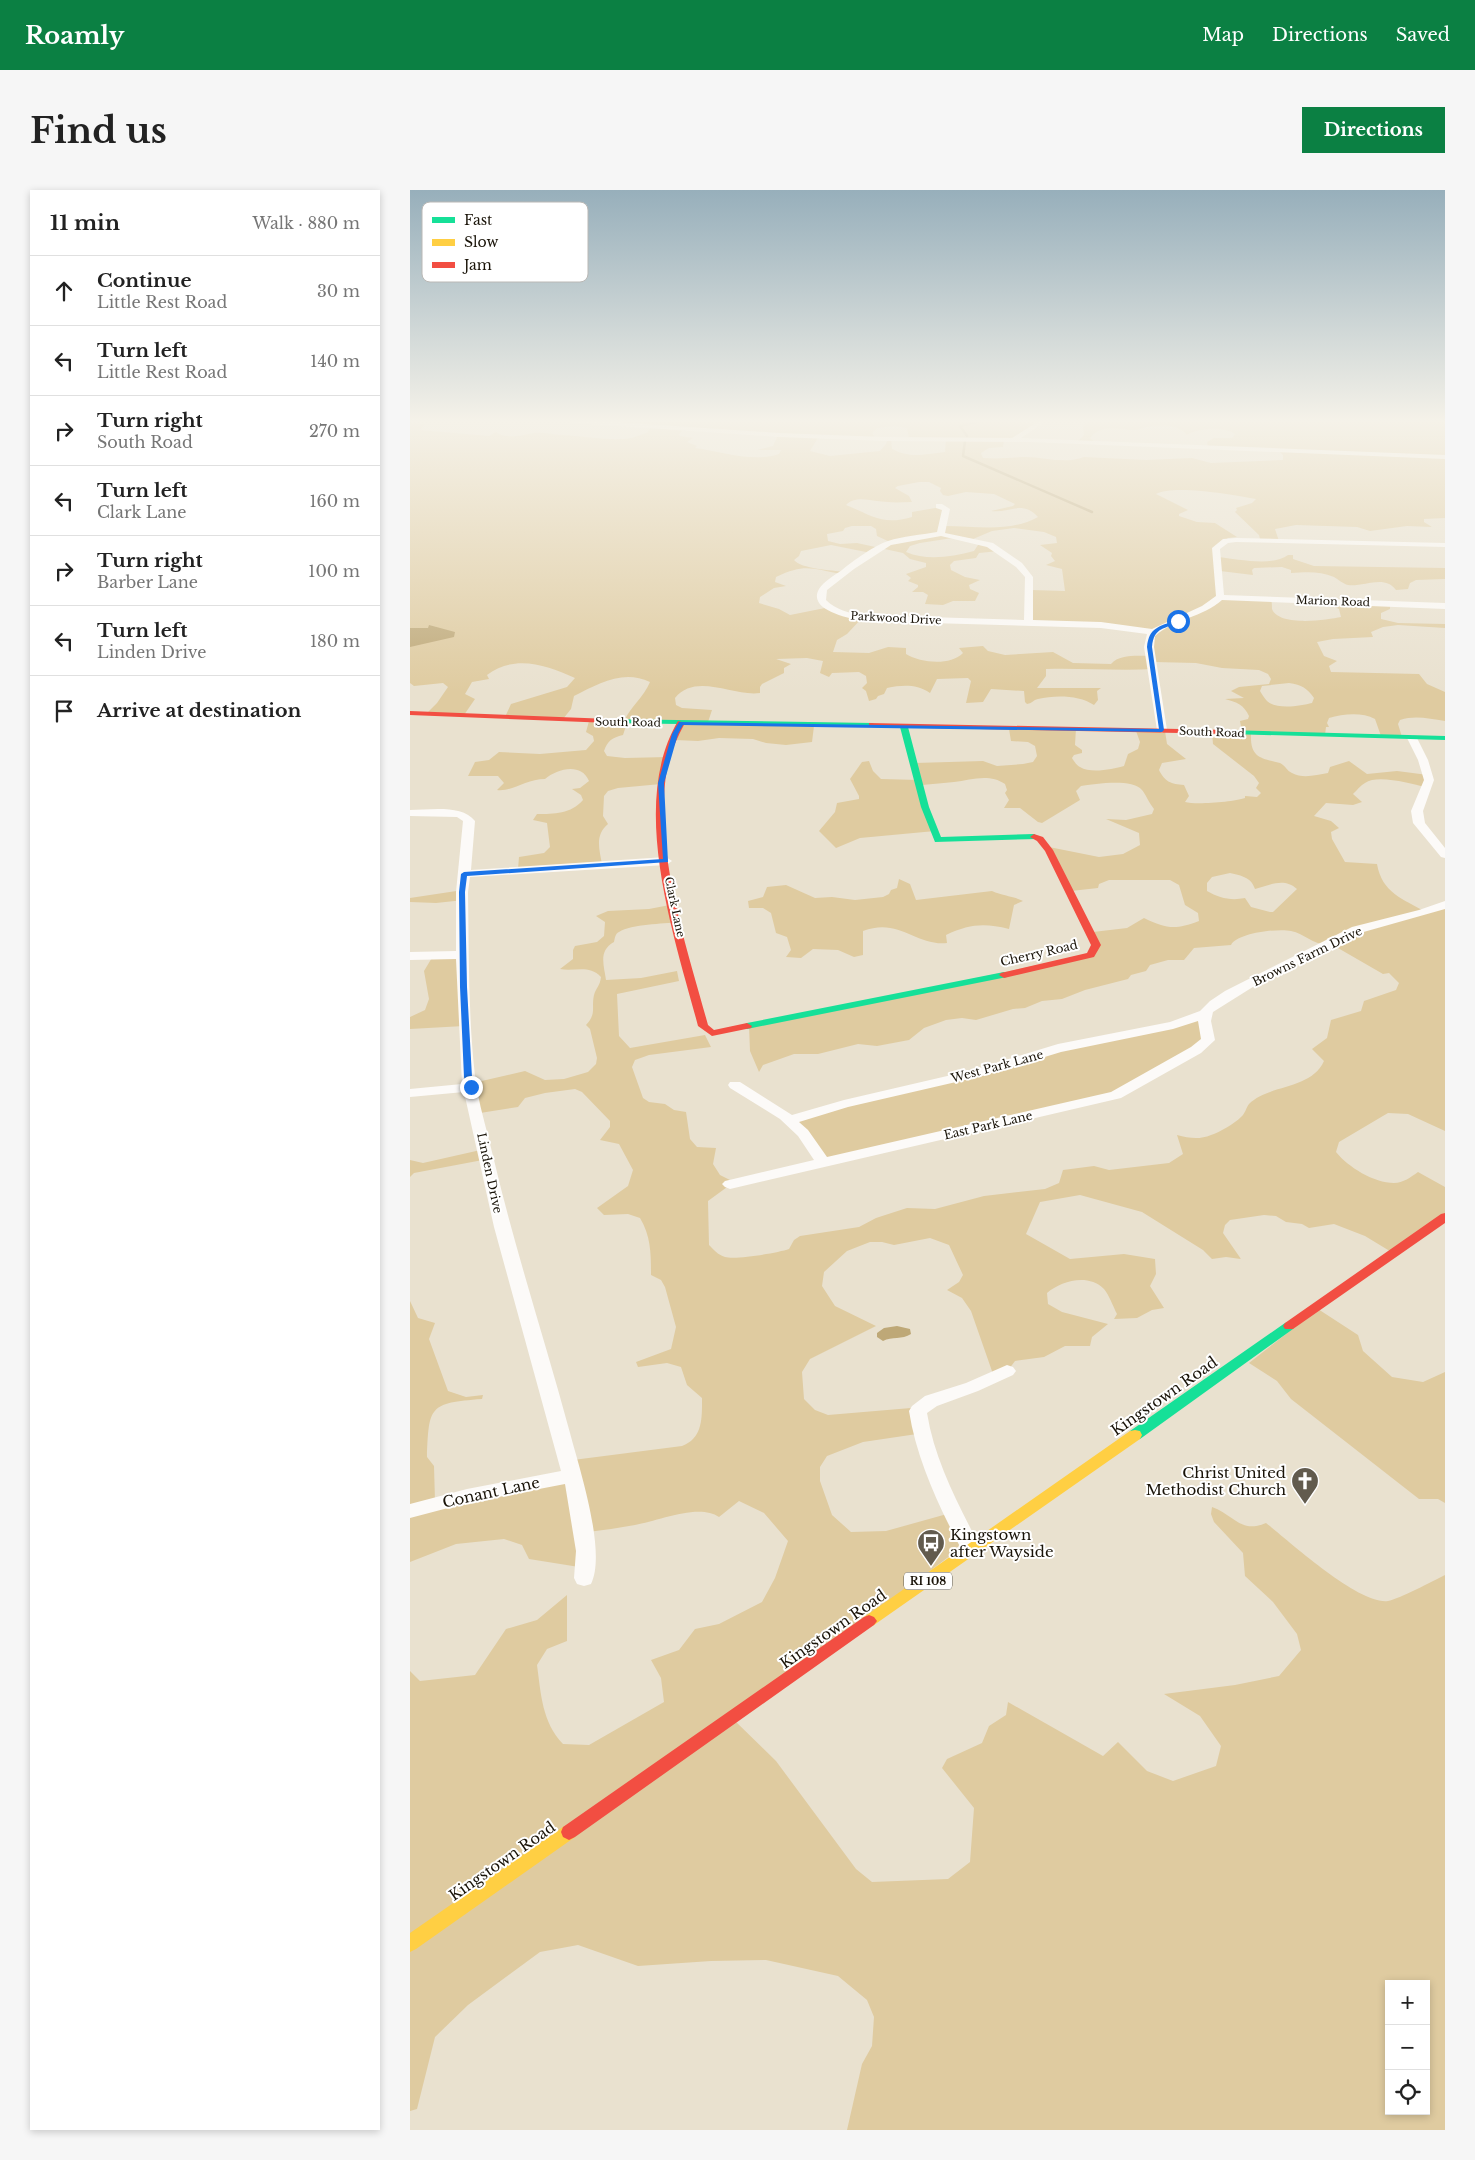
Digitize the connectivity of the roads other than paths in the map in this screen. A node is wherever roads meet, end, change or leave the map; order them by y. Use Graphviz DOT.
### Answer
graph roads {
  1 [pos="945,512"];
  2 [pos="941,534"];
  3 [pos="1445,545"];
  4 [pos="1220,597"];
  5 [pos="1445,606"];
  6 [pos="1028,622"];
  7 [pos="1154,632"];
  8 [pos="410,713"];
  9 [pos="681,723"];
  10 [pos="904,727"];
  11 [pos="1162,730"];
  12 [pos="1412,738"];
  13 [pos="1445,738"];
  14 [pos="410,813"];
  15 [pos="1445,855"];
  16 [pos="666,860"];
  17 [pos="464,874"];
  18 [pos="1445,905"];
  19 [pos="464,955"];
  20 [pos="410,956"];
  21 [pos="1205,1014"];
  22 [pos="708,1030"];
  23 [pos="734,1085"];
  24 [pos="471,1087"];
  25 [pos="410,1093"];
  26 [pos="789,1120"];
  27 [pos="823,1163"];
  28 [pos="730,1184"];
  29 [pos="1445,1217"];
  30 [pos="1006,1371"];
  31 [pos="572,1476"];
  32 [pos="410,1511"];
  33 [pos="972,1551"];
  34 [pos="584,1578"];
  35 [pos="410,1943"];
  1 -- 2 [label="street"];
  2 -- 6 [label="street, Parkwood Drive"];
  2 -- 6 [label="street, Parkwood Drive"];
  3 -- 4 [label="street"];
  4 -- 5 [label="street, Marion Road"];
  4 -- 7 [label="street"];
  6 -- 7 [label="street, Parkwood Drive"];
  7 -- 11 [label="street"];
  8 -- 9 [label="street, South Road"];
  9 -- 10 [label="street, South Road"];
  9 -- 16 [label="street, Clark Lane"];
  10 -- 11 [label="street, South Road"];
  10 -- 22 [label="street, Cherry Road"];
  11 -- 12 [label="street, South Road"];
  12 -- 13 [label="street, South Road"];
  12 -- 15 [label="street"];
  14 -- 17 [label="street, Linden Drive"];
  16 -- 17 [label="street"];
  16 -- 22 [label="street, Clark Lane"];
  17 -- 19 [label="street, Linden Drive"];
  18 -- 21 [label="street, Browns Farm Drive"];
  19 -- 20 [label="street"];
  19 -- 24 [label="street, Linden Drive"];
  21 -- 26 [label="street, West Park Lane"];
  21 -- 27 [label="street, East Park Lane"];
  23 -- 26 [label="street"];
  24 -- 25 [label="street"];
  24 -- 31 [label="street, Linden Drive"];
  26 -- 27 [label="street"];
  27 -- 28 [label="street, East Park Lane"];
  29 -- 33 [label="street, Kingstown Road / RI 108"];
  30 -- 33 [label="street"];
  31 -- 32 [label="street, Conant Lane"];
  31 -- 34 [label="street, Linden Drive"];
  33 -- 35 [label="street, Kingstown Road / RI 108"];
}
